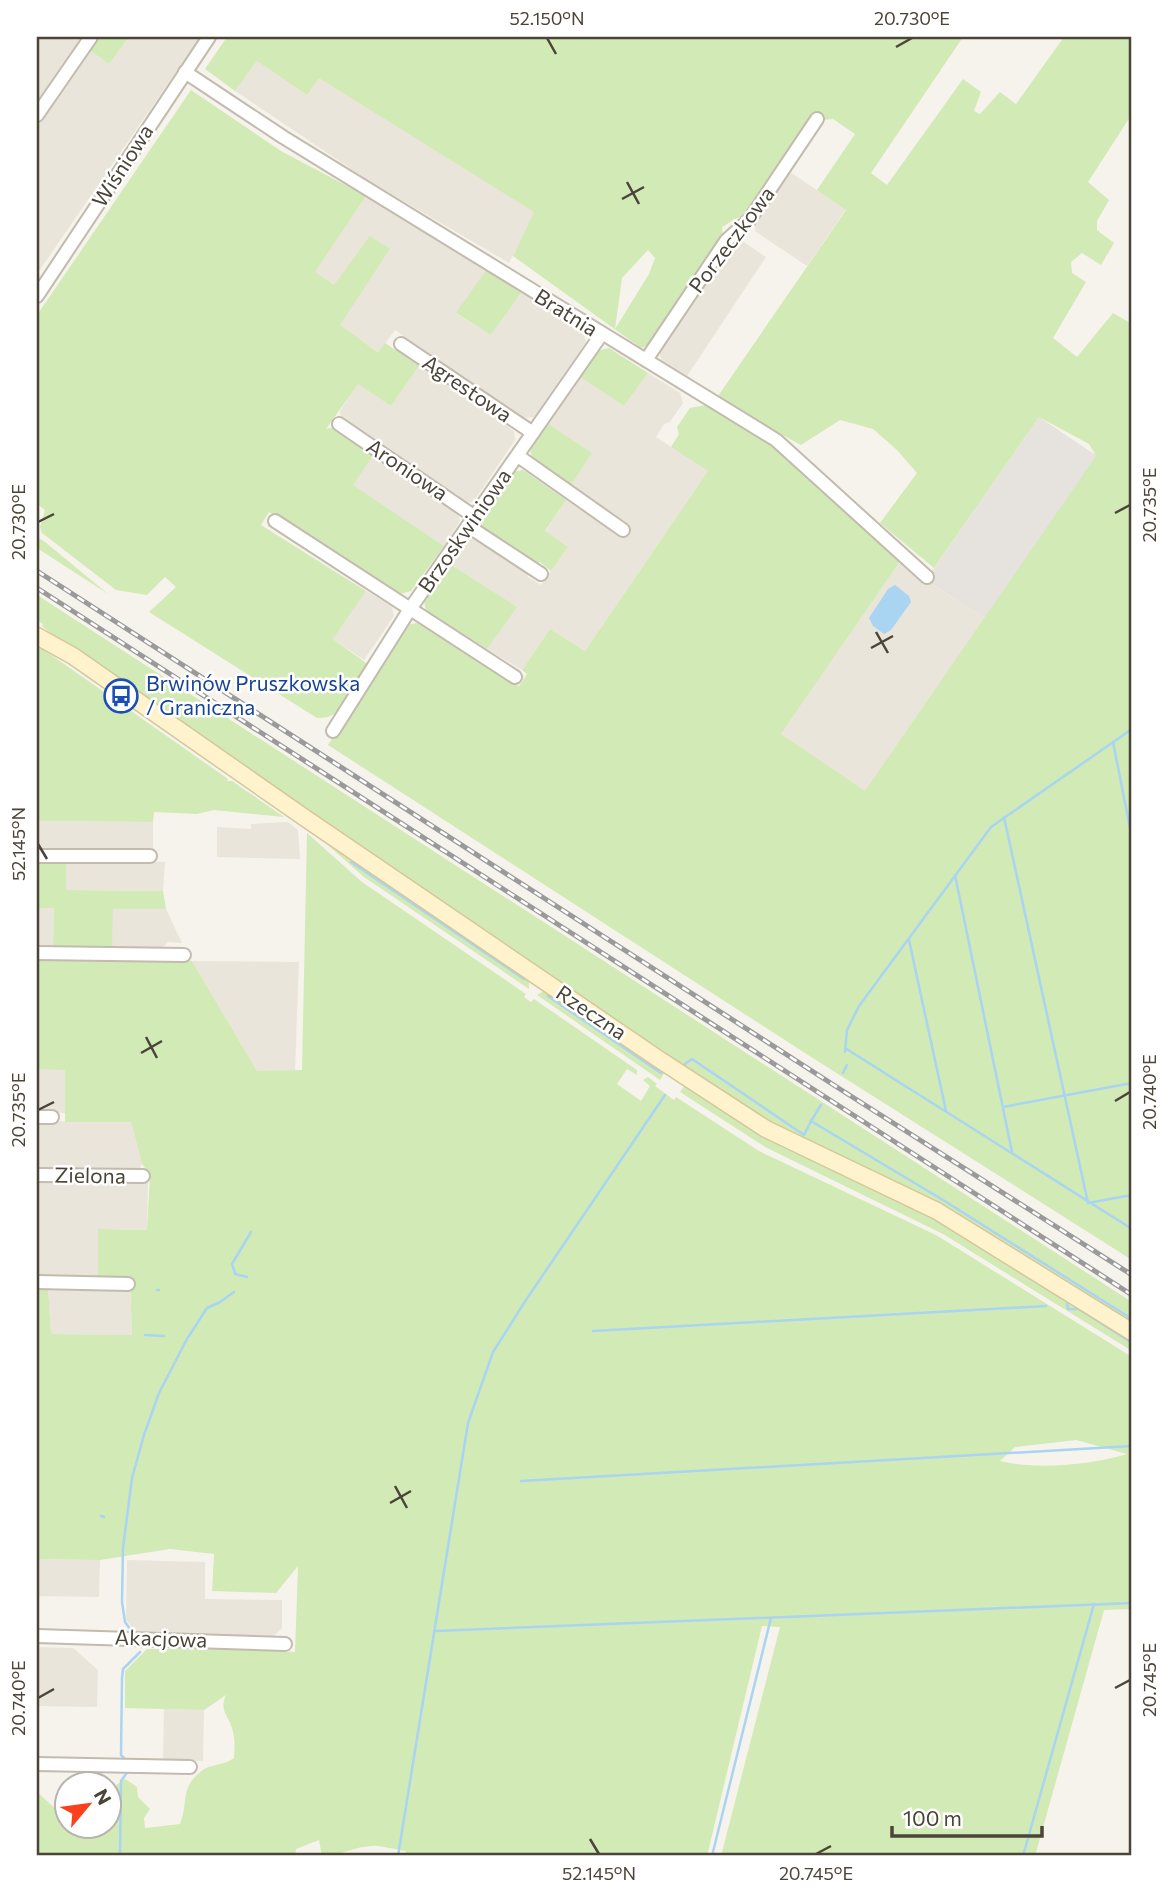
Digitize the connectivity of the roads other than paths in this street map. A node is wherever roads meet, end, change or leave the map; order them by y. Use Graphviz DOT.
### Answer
graph roads {
  1 [pos="91,37"];
  2 [pos="209,37"];
  3 [pos="185,72"];
  4 [pos="37,115"];
  5 [pos="817,119"];
  6 [pos="37,296"];
  7 [pos="601,335"];
  8 [pos="401,344"];
  9 [pos="646,360"];
  10 [pos="339,424"];
  11 [pos="533,433"];
  12 [pos="518,456"];
  13 [pos="275,521"];
  14 [pos="471,521"];
  15 [pos="623,530"];
  16 [pos="541,574"];
  17 [pos="927,577"];
  18 [pos="410,609"];
  19 [pos="37,628"];
  20 [pos="37,636"];
  21 [pos="73,656"];
  22 [pos="515,677"];
  23 [pos="333,731"];
  24 [pos="37,856"];
  25 [pos="150,856"];
  26 [pos="37,954"];
  27 [pos="184,955"];
  28 [pos="37,1117"];
  29 [pos="52,1117"];
  30 [pos="37,1175"];
  31 [pos="143,1177"];
  32 [pos="37,1282"];
  33 [pos="128,1284"];
  34 [pos="1132,1332"];
  35 [pos="37,1636"];
  36 [pos="285,1644"];
  37 [pos="37,1764"];
  38 [pos="190,1767"];
  1 -- 4 [label="street"];
  2 -- 3 [label="street, Wiśniowa"];
  3 -- 6 [label="street, Wiśniowa"];
  3 -- 7 [label="street, Bratnia"];
  5 -- 9 [label="street, Porzeczkowa"];
  7 -- 9 [label="street, Bratnia"];
  7 -- 11 [label="street, Brzoskwiniowa"];
  8 -- 11 [label="street, Agrestowa"];
  9 -- 17 [label="street, Bratnia"];
  10 -- 14 [label="street, Aroniowa"];
  11 -- 12 [label="street, Brzoskwiniowa"];
  12 -- 14 [label="street, Brzoskwiniowa"];
  12 -- 15 [label="street"];
  13 -- 18 [label="street"];
  14 -- 16 [label="street, Aroniowa"];
  14 -- 18 [label="street, Brzoskwiniowa"];
  18 -- 22 [label="street"];
  18 -- 23 [label="street, Brzoskwiniowa"];
  19 -- 21 [label="street, Rzeczna"];
  20 -- 21 [label="street, Rzeczna"];
  21 -- 34 [label="street, Rzeczna"];
  24 -- 25 [label="street"];
  26 -- 27 [label="street"];
  28 -- 29 [label="street"];
  30 -- 31 [label="street, Zielona"];
  32 -- 33 [label="street"];
  35 -- 36 [label="street, Akacjowa"];
  37 -- 38 [label="street"];
}
